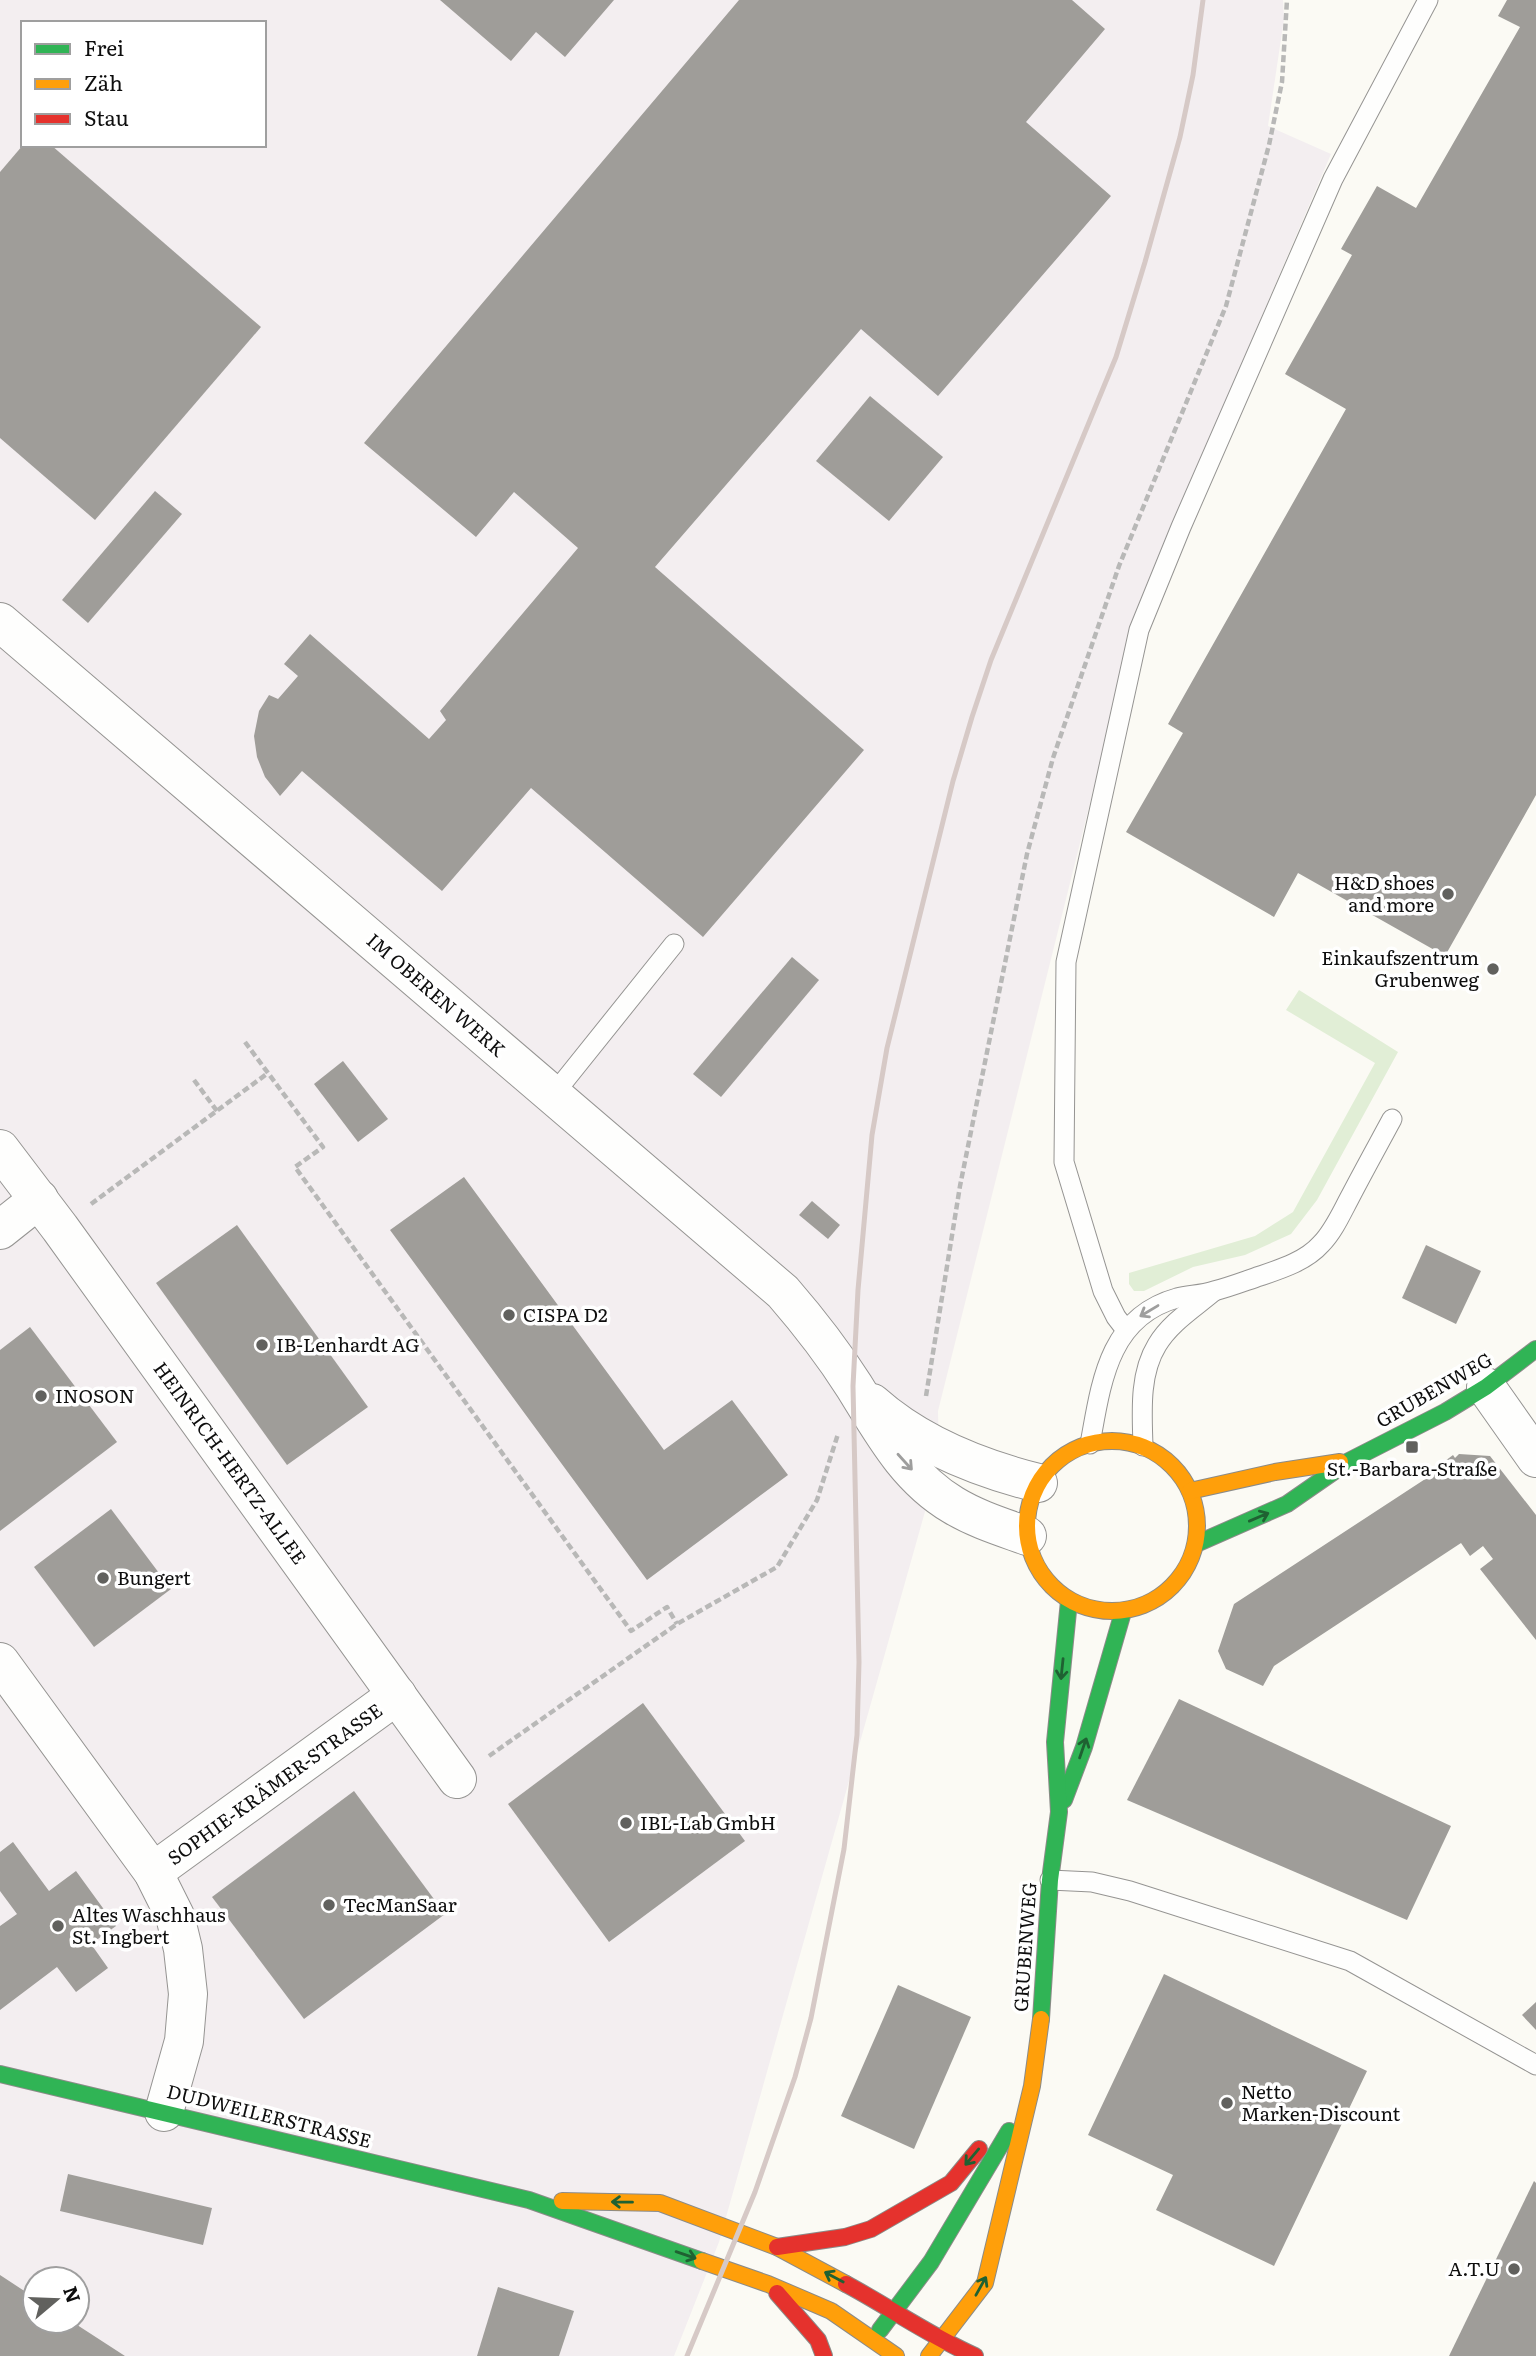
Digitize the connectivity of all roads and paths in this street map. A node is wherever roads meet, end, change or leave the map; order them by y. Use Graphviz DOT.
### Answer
graph roads {
  1 [pos="1428,0"];
  2 [pos="0,622"];
  3 [pos="674,944"];
  4 [pos="246,1042"];
  5 [pos="268,1073"];
  6 [pos="194,1080"];
  7 [pos="553,1095"];
  8 [pos="217,1111"];
  9 [pos="1392,1119"];
  10 [pos="0,1149"];
  11 [pos="49,1213"];
  12 [pos="0,1230"];
  13 [pos="1214,1292"];
  14 [pos="1126,1330"];
  15 [pos="1536,1349"];
  16 [pos="853,1386"];
  17 [pos="1486,1387"];
  18 [pos="1090,1444"];
  19 [pos="1143,1446"];
  20 [pos="1536,1458"];
  21 [pos="1349,1461"];
  22 [pos="1038,1483"];
  23 [pos="1190,1491"];
  24 [pos="1027,1536"];
  25 [pos="1196,1544"];
  26 [pos="1069,1601"];
  27 [pos="1123,1612"];
  28 [pos="677,1624"];
  29 [pos="0,1662"];
  30 [pos="397,1695"];
  31 [pos="457,1779"];
  32 [pos="1059,1811"];
  33 [pos="153,1872"];
  34 [pos="1050,1880"];
  35 [pos="1536,2065"];
  36 [pos="0,2074"];
  37 [pos="1032,2086"];
  38 [pos="164,2112"];
  39 [pos="528,2200"];
  40 [pos="777,2247"];
  41 [pos="768,2284"];
  42 [pos="894,2310"];
  43 [pos="874,2340"];
  44 [pos="941,2341"];
  45 [pos="824,2356"];
  46 [pos="866,2356"];
  47 [pos="896,2356"];
  48 [pos="929,2356"];
  49 [pos="975,2356"];
  1 -- 14 [label="lane"];
  2 -- 7 [label="street, IM OBEREN WERK"];
  3 -- 7 [label="lane"];
  4 -- 5 [label="path"];
  5 -- 8 [label="path"];
  5 -- 28 [label="path"];
  6 -- 8 [label="path"];
  7 -- 16 [label="street, IM OBEREN WERK"];
  8 -- 11 [label="path"];
  9 -- 13 [label="lane"];
  10 -- 11 [label="street, HEINRICH-HERTZ-ALLEE"];
  11 -- 12 [label="street"];
  11 -- 30 [label="street, HEINRICH-HERTZ-ALLEE"];
  13 -- 14 [label="lane, one-way"];
  13 -- 19 [label="lane"];
  14 -- 18 [label="lane"];
  15 -- 17 [label="street, GRUBENWEG"];
  16 -- 22 [label="street, IM OBEREN WERK"];
  16 -- 24 [label="street, IM OBEREN WERK, one-way"];
  16 -- 28 [label="path"];
  17 -- 20 [label="street"];
  17 -- 21 [label="street, GRUBENWEG"];
  18 -- 19 [label="street"];
  18 -- 22 [label="street"];
  19 -- 23 [label="street"];
  21 -- 23 [label="street, GRUBENWEG"];
  25 -- 21 [label="street, GRUBENWEG, one-way"];
  22 -- 24 [label="street"];
  23 -- 25 [label="street"];
  24 -- 26 [label="street"];
  25 -- 27 [label="street"];
  26 -- 27 [label="street"];
  26 -- 32 [label="street, GRUBENWEG, one-way"];
  32 -- 27 [label="street, GRUBENWEG, one-way"];
  28 -- 31 [label="path"];
  29 -- 33 [label="street, SOPHIE-KRÄMER-STRASSE"];
  30 -- 31 [label="street, HEINRICH-HERTZ-ALLEE"];
  30 -- 33 [label="street, SOPHIE-KRÄMER-STRASSE"];
  32 -- 34 [label="street, GRUBENWEG"];
  33 -- 38 [label="street, SOPHIE-KRÄMER-STRASSE"];
  34 -- 35 [label="lane"];
  34 -- 37 [label="street, GRUBENWEG"];
  36 -- 38 [label="street, DUDWEILERSTRASSE"];
  37 -- 40 [label="street, one-way"];
  37 -- 42 [label="street, GRUBENWEG"];
  44 -- 37 [label="street, GRUBENWEG, one-way"];
  38 -- 39 [label="street, DUDWEILERSTRASSE"];
  40 -- 39 [label="street, DUDWEILERSTRASSE, one-way"];
  39 -- 41 [label="street, DUDWEILERSTRASSE, one-way"];
  42 -- 40 [label="street, DUDWEILERSTRASSE, one-way"];
  41 -- 43 [label="street, DUDWEILERSTRASSE"];
  41 -- 45 [label="street"];
  42 -- 43 [label="street, GRUBENWEG"];
  42 -- 44 [label="street, DUDWEILERSTRASSE"];
  43 -- 46 [label="street, GRUBENWEG"];
  43 -- 47 [label="street, DUDWEILERSTRASSE"];
  44 -- 48 [label="street, GRUBENWEG"];
  44 -- 49 [label="street, DUDWEILERSTRASSE"];
}
